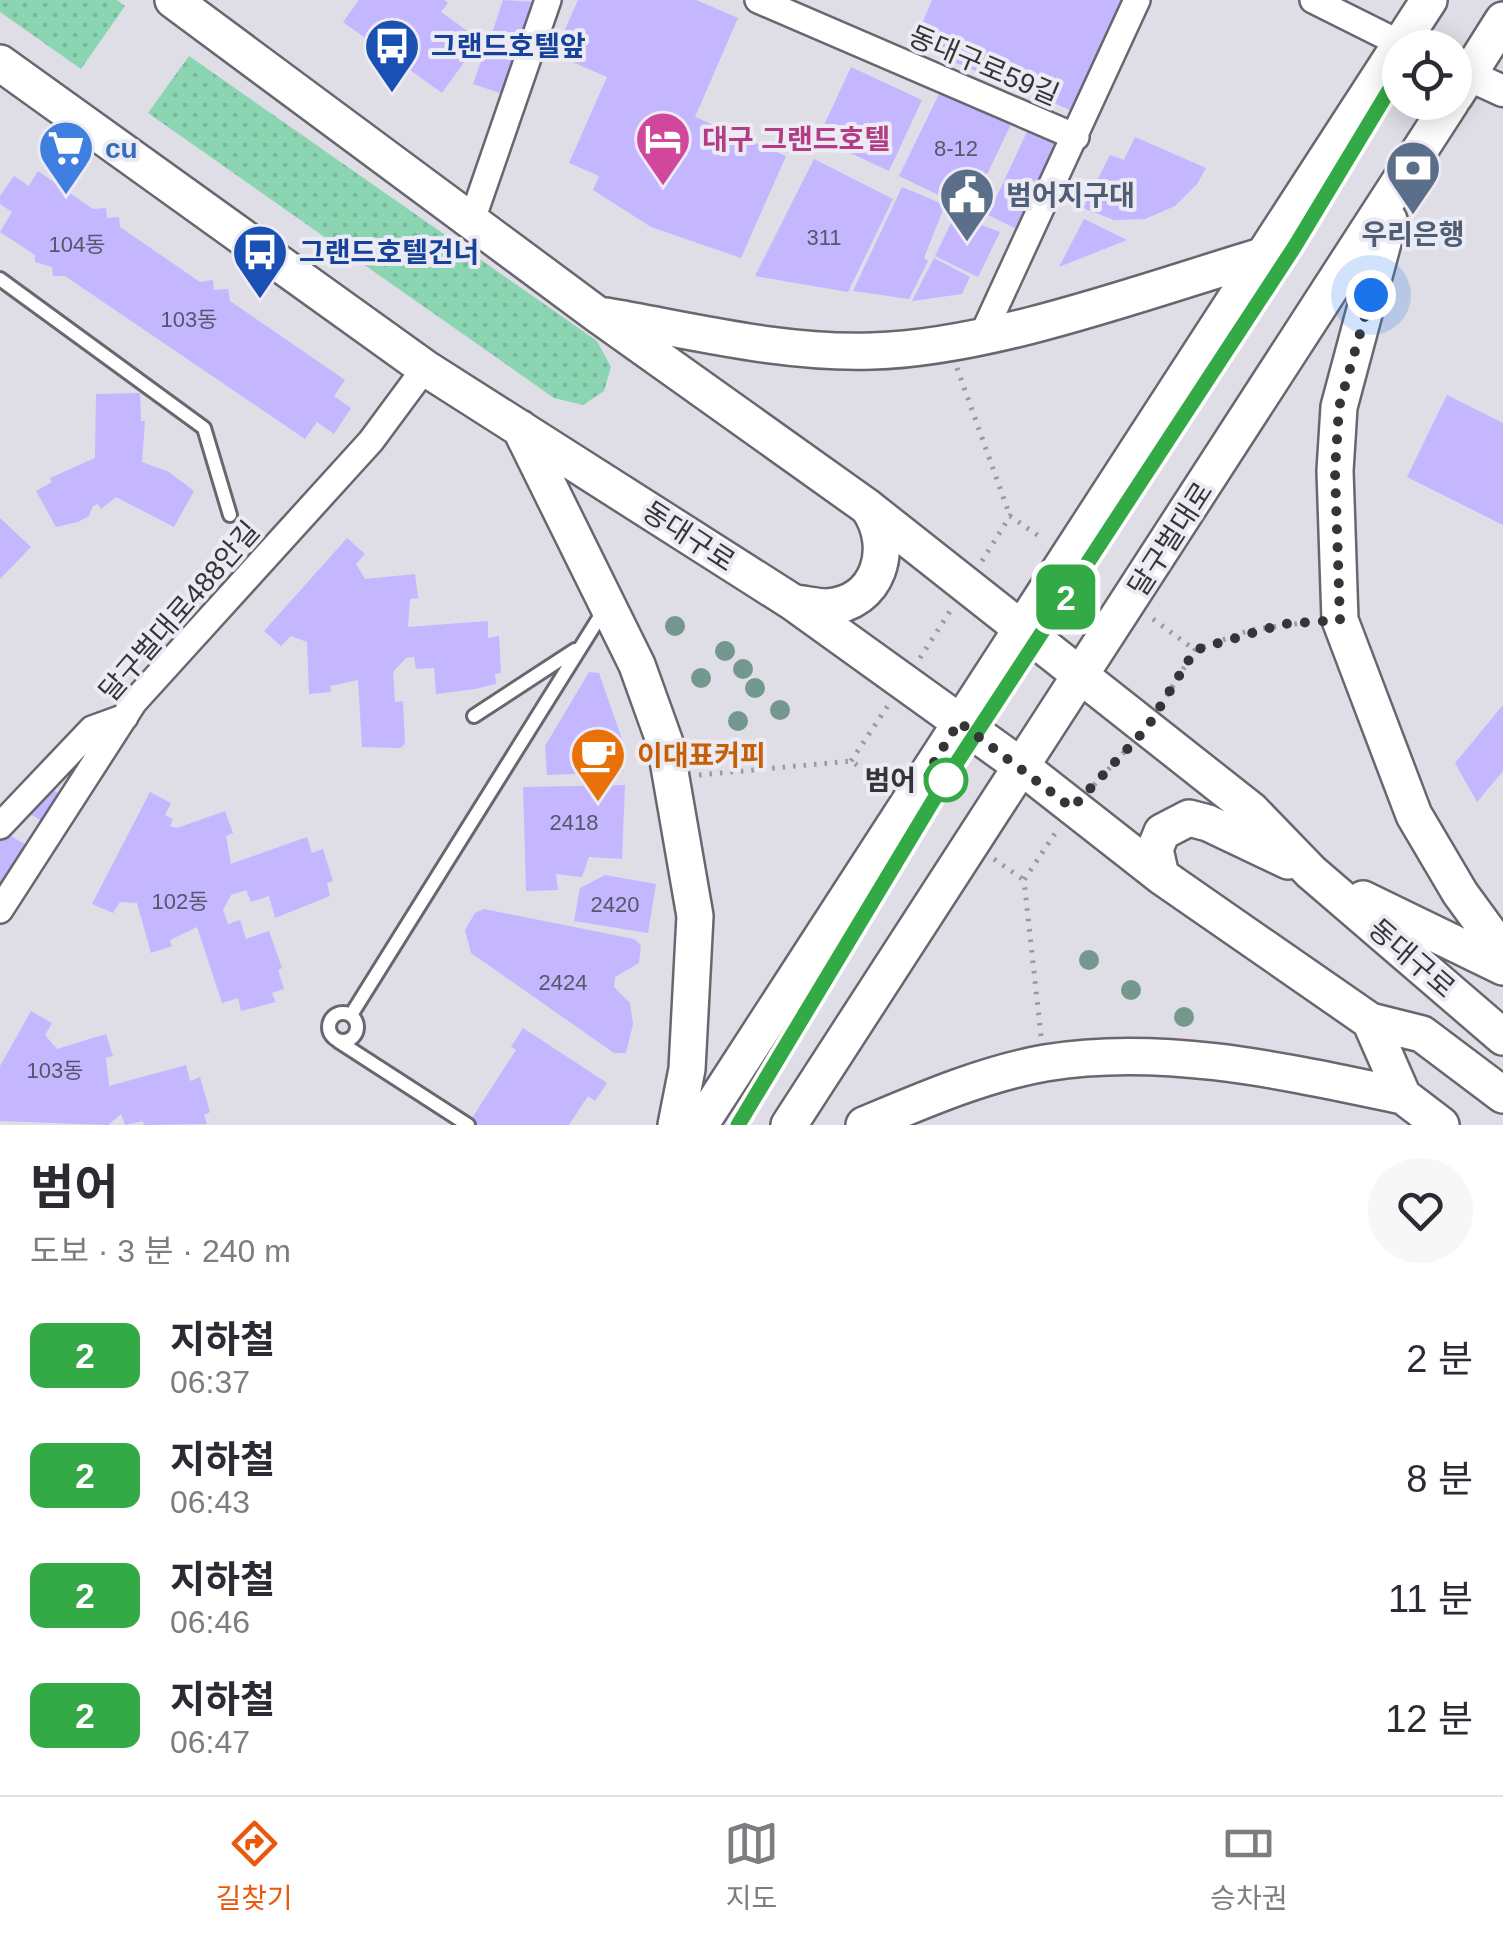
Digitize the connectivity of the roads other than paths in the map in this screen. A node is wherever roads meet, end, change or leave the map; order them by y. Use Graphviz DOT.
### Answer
graph roads {
  1 [pos="173,0"];
  2 [pos="548,0"];
  3 [pos="758,0"];
  4 [pos="1137,0"];
  5 [pos="1313,0"];
  6 [pos="1429,0"];
  7 [pos="1503,20"];
  8 [pos="1410,30"];
  9 [pos="1382,34"];
  10 [pos="1472,69"];
  11 [pos="3,70"];
  12 [pos="1382,74"];
  13 [pos="1472,91"];
  14 [pos="1503,91"];
  15 [pos="1440,120"];
  16 [pos="1076,137"];
  17 [pos="1396,191"];
  18 [pos="472,220"];
  19 [pos="1265,256"];
  20 [pos="0,278"];
  21 [pos="598,315"];
  22 [pos="966,338"];
  23 [pos="425,368"];
  24 [pos="520,428"];
  25 [pos="866,506"];
  26 [pos="230,515"];
  27 [pos="794,603"];
  28 [pos="608,604"];
  29 [pos="1020,629"];
  30 [pos="581,646"];
  31 [pos="1081,676"];
  32 [pos="474,716"];
  33 [pos="125,717"];
  34 [pos="959,722"];
  35 [pos="1022,768"];
  36 [pos="0,826"];
  37 [pos="1162,876"];
  38 [pos="1316,876"];
  39 [pos="0,910"];
  40 [pos="1503,952"];
  41 [pos="1503,967"];
  42 [pos="1370,1021"];
  43 [pos="1503,1037"];
  44 [pos="1503,1095"];
  45 [pos="1403,1096"];
  46 [pos="468,1125"];
  47 [pos="676,1125"];
  48 [pos="700,1125"];
  49 [pos="789,1125"];
  50 [pos="864,1125"];
  51 [pos="1441,1125"];
  1 -- 18 [label="main road, 동대구로"];
  2 -- 18 [label="street"];
  3 -- 16 [label="street, 동대구로59길"];
  4 -- 16 [label="street"];
  5 -- 9 [label="street"];
  6 -- 8 [label="main road"];
  7 -- 10 [label="main road, 달구벌대로"];
  11 -- 23 [label="main road, 동대구로"];
  12 -- 19 [label="main road"];
  13 -- 14 [label="street"];
  15 -- 17 [label="main road, 달구벌대로"];
  16 -- 22 [label="street"];
  17 -- 31 [label="main road, 달구벌대로"];
  17 -- 40 [label="main road"];
  18 -- 21 [label="main road, 동대구로"];
  19 -- 22 [label="main road"];
  19 -- 29 [label="main road"];
  20 -- 26 [label="lane"];
  21 -- 22 [label="main road"];
  21 -- 25 [label="main road, 동대구로"];
  23 -- 24 [label="main road, 동대구로"];
  23 -- 33 [label="street, 달구벌대로488안길"];
  24 -- 27 [label="main road, 동대구로"];
  24 -- 28 [label="main road"];
  25 -- 27 [label="main road"];
  25 -- 29 [label="main road, 동대구로"];
  27 -- 34 [label="main road, 동대구로"];
  28 -- 30 [label="lane"];
  28 -- 47 [label="main road"];
  29 -- 31 [label="main road, 동대구로"];
  29 -- 34 [label="main road"];
  30 -- 32 [label="lane"];
  30 -- 46 [label="lane"];
  31 -- 35 [label="main road, 달구벌대로"];
  31 -- 38 [label="main road, 동대구로"];
  33 -- 36 [label="street"];
  33 -- 39 [label="street, 달구벌대로488안길"];
  34 -- 35 [label="main road, 동대구로"];
  34 -- 48 [label="main road"];
  35 -- 37 [label="main road, 동대구로"];
  35 -- 49 [label="main road, 달구벌대로"];
  37 -- 38 [label="main road"];
  37 -- 42 [label="main road, 동대구로"];
  38 -- 41 [label="main road, 동대구로"];
  38 -- 43 [label="main road, 동대구로"];
  42 -- 44 [label="main road, 동대구로"];
  42 -- 45 [label="main road"];
  45 -- 50 [label="main road"];
  45 -- 51 [label="main road"];
}
